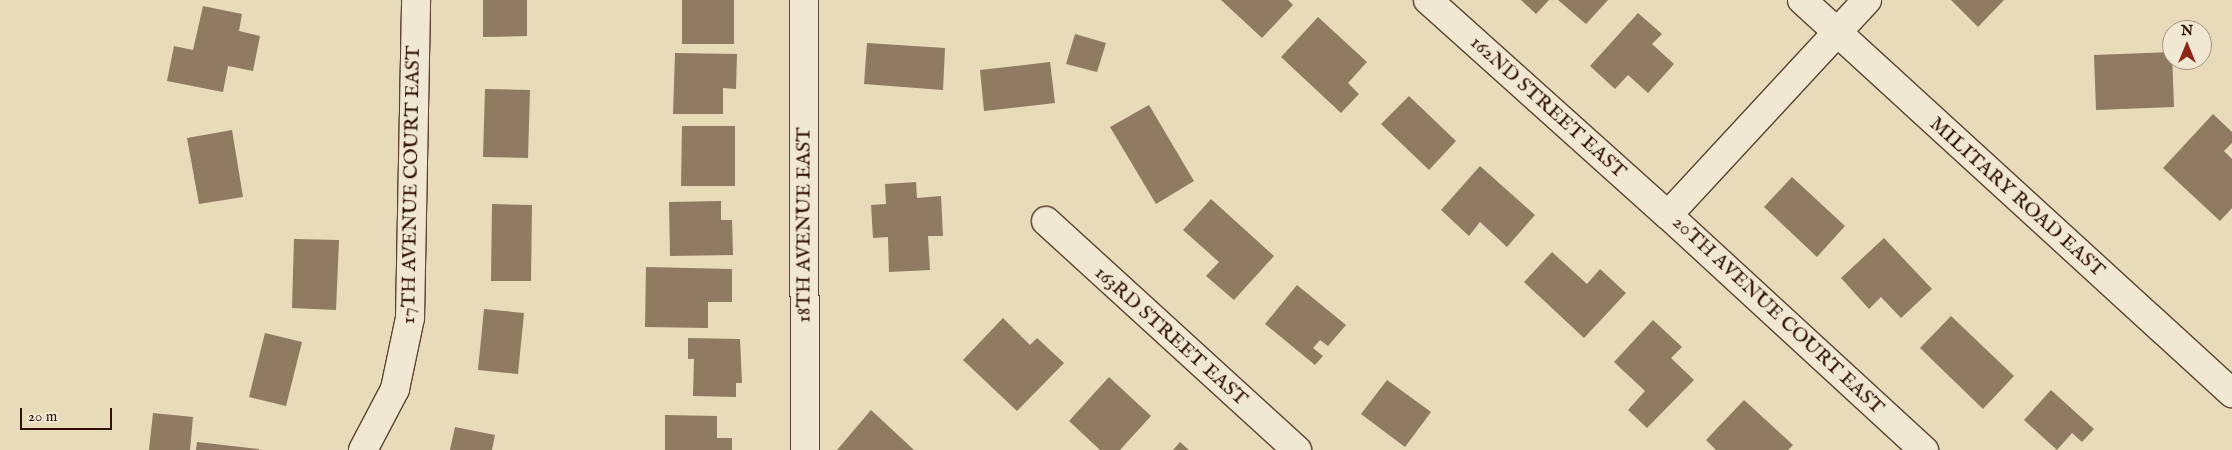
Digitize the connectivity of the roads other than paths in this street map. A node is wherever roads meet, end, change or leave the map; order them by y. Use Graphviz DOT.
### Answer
graph roads {
  1 [pos="416,0"];
  2 [pos="804,0"];
  3 [pos="1428,0"];
  4 [pos="1802,0"];
  5 [pos="1867,0"];
  6 [pos="1838,33"];
  7 [pos="1668,214"];
  8 [pos="1046,221"];
  9 [pos="2232,393"];
  10 [pos="363,450"];
  11 [pos="805,450"];
  12 [pos="1297,450"];
  13 [pos="1924,450"];
  1 -- 10 [label="street, 17TH AVENUE COURT EAST"];
  2 -- 11 [label="street, 18TH AVENUE EAST"];
  3 -- 7 [label="street, 162ND STREET EAST"];
  4 -- 6 [label="street, MILITARY ROAD EAST"];
  5 -- 6 [label="street, 20TH AVENUE COURT EAST"];
  6 -- 7 [label="street, 20TH AVENUE COURT EAST"];
  6 -- 9 [label="street, MILITARY ROAD EAST"];
  7 -- 13 [label="street, 20TH AVENUE COURT EAST"];
  8 -- 12 [label="street, 163RD STREET EAST"];
}
